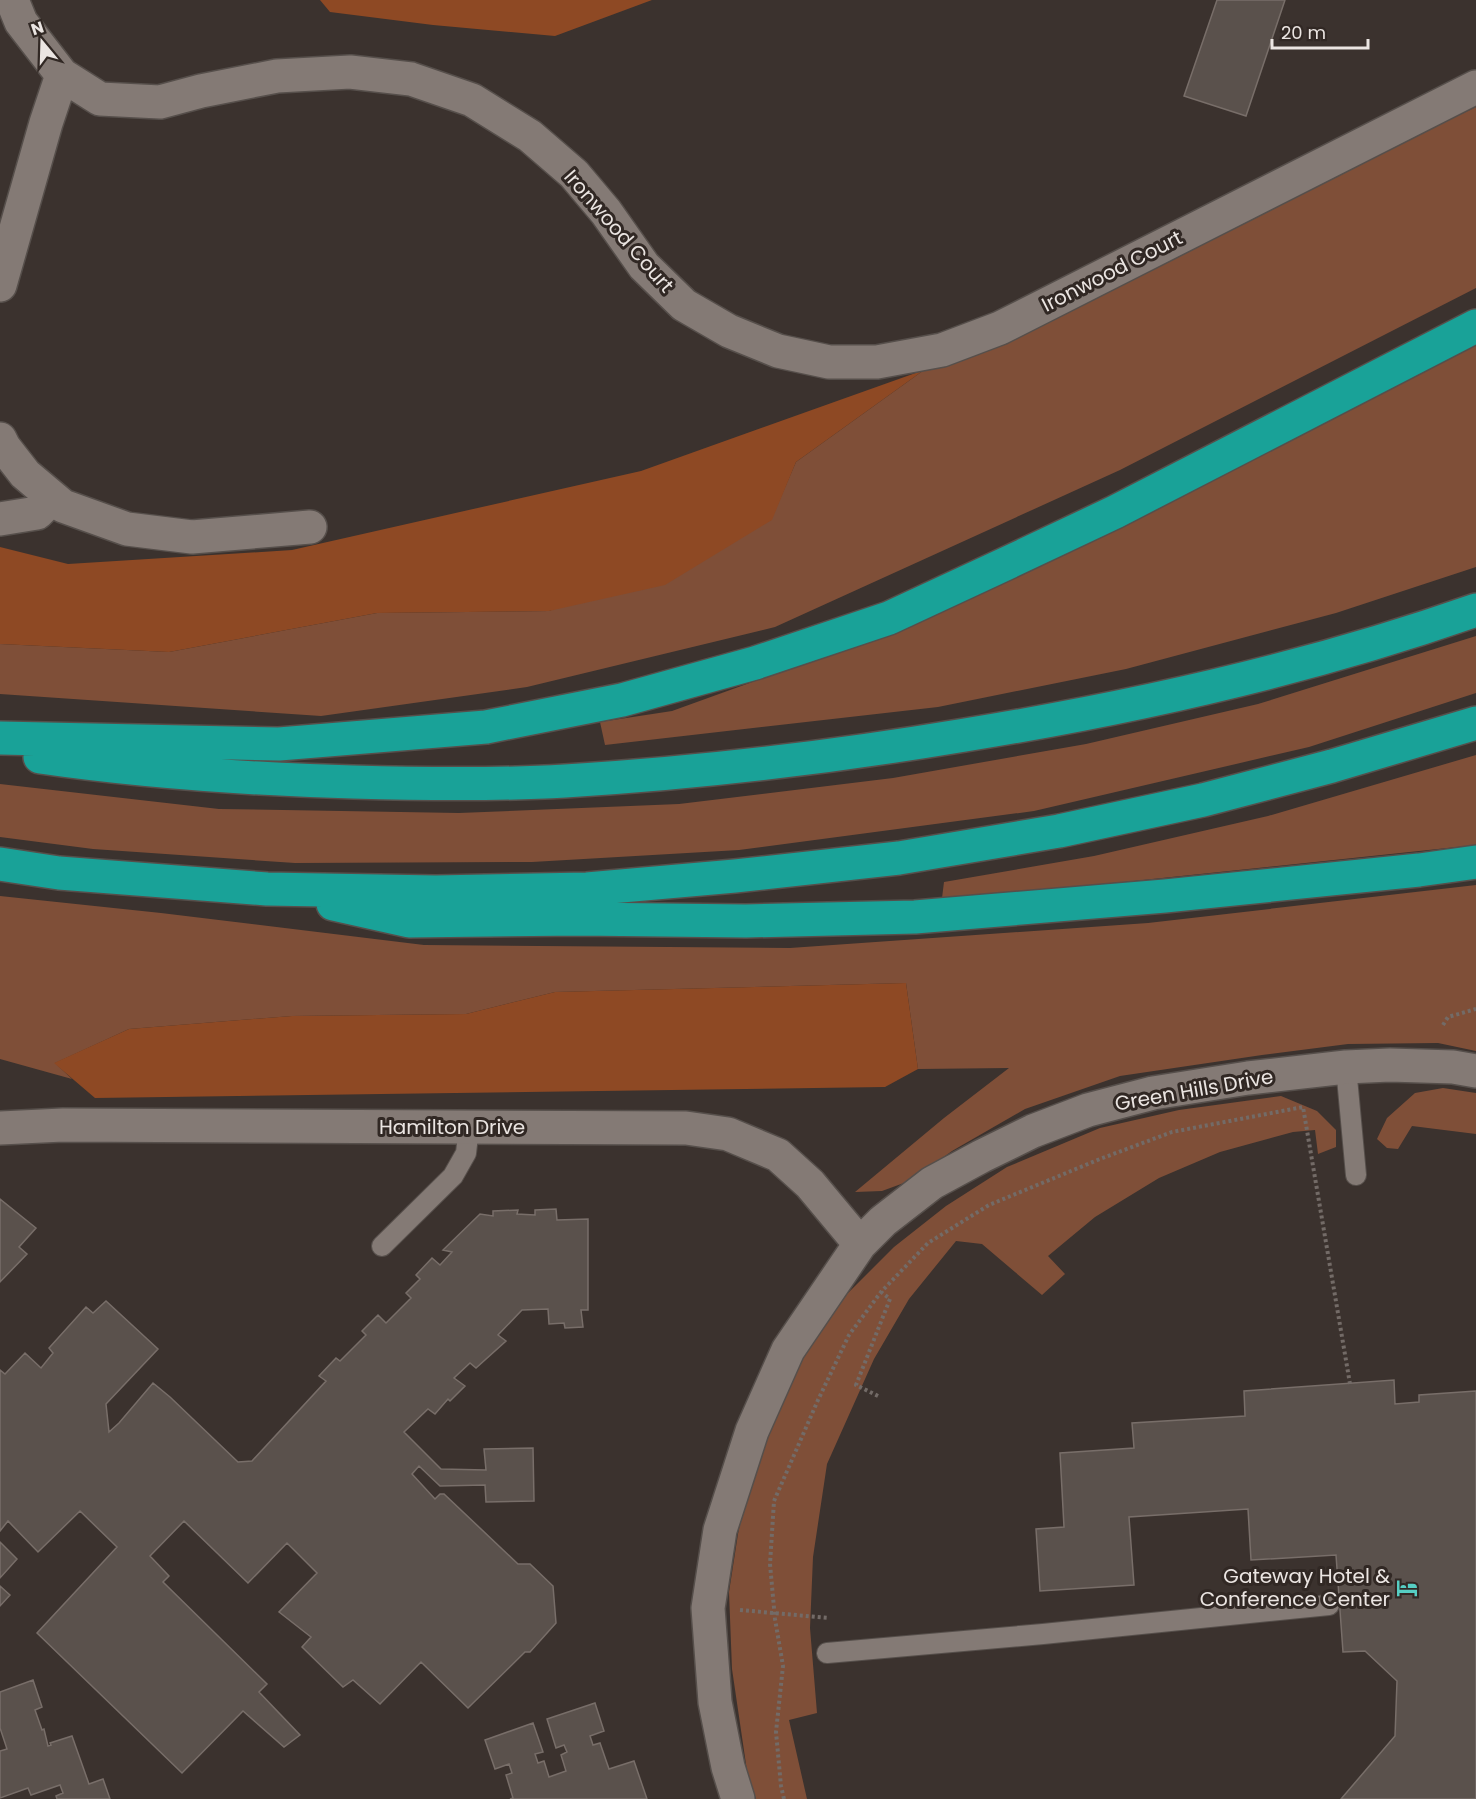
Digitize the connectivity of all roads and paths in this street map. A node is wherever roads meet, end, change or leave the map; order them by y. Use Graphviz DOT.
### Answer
graph roads {
  1 [pos="9,7"];
  2 [pos="62,75"];
  3 [pos="1476,87"];
  4 [pos="0,285"];
  5 [pos="1476,326"];
  6 [pos="1,446"];
  7 [pos="52,498"];
  8 [pos="0,519"];
  9 [pos="310,527"];
  10 [pos="1476,610"];
  11 [pos="1476,723"];
  12 [pos="0,738"];
  13 [pos="0,752"];
  14 [pos="1476,862"];
  15 [pos="0,864"];
  16 [pos="267,889"];
  17 [pos="1476,1009"];
  18 [pos="1443,1025"];
  19 [pos="1346,1067"];
  20 [pos="1476,1071"];
  21 [pos="469,1127"];
  22 [pos="0,1128"];
  23 [pos="1356,1176"];
  24 [pos="860,1244"];
  25 [pos="382,1246"];
  26 [pos="880,1292"];
  27 [pos="1350,1384"];
  28 [pos="878,1396"];
  29 [pos="1329,1605"];
  30 [pos="730,1609"];
  31 [pos="774,1613"];
  32 [pos="829,1618"];
  33 [pos="827,1653"];
  34 [pos="738,1799"];
  35 [pos="784,1799"];
  1 -- 2 [label="street, Ironwood Court"];
  2 -- 3 [label="street, Ironwood Court"];
  2 -- 4 [label="street"];
  5 -- 12 [label="highway"];
  6 -- 7 [label="street"];
  7 -- 8 [label="street"];
  7 -- 9 [label="street"];
  10 -- 13 [label="highway"];
  11 -- 16 [label="highway"];
  14 -- 16 [label="highway"];
  15 -- 16 [label="highway"];
  17 -- 18 [label="path"];
  19 -- 20 [label="street, Green Hills Drive"];
  19 -- 23 [label="lane"];
  19 -- 24 [label="street, Green Hills Drive"];
  21 -- 22 [label="street, Hamilton Drive"];
  21 -- 24 [label="street, Hamilton Drive"];
  21 -- 25 [label="lane"];
  24 -- 34 [label="street, Green Hills Drive"];
  26 -- 27 [label="path"];
  26 -- 28 [label="path"];
  26 -- 31 [label="path"];
  29 -- 33 [label="lane"];
  30 -- 31 [label="path"];
  31 -- 32 [label="path"];
  31 -- 35 [label="path"];
}
